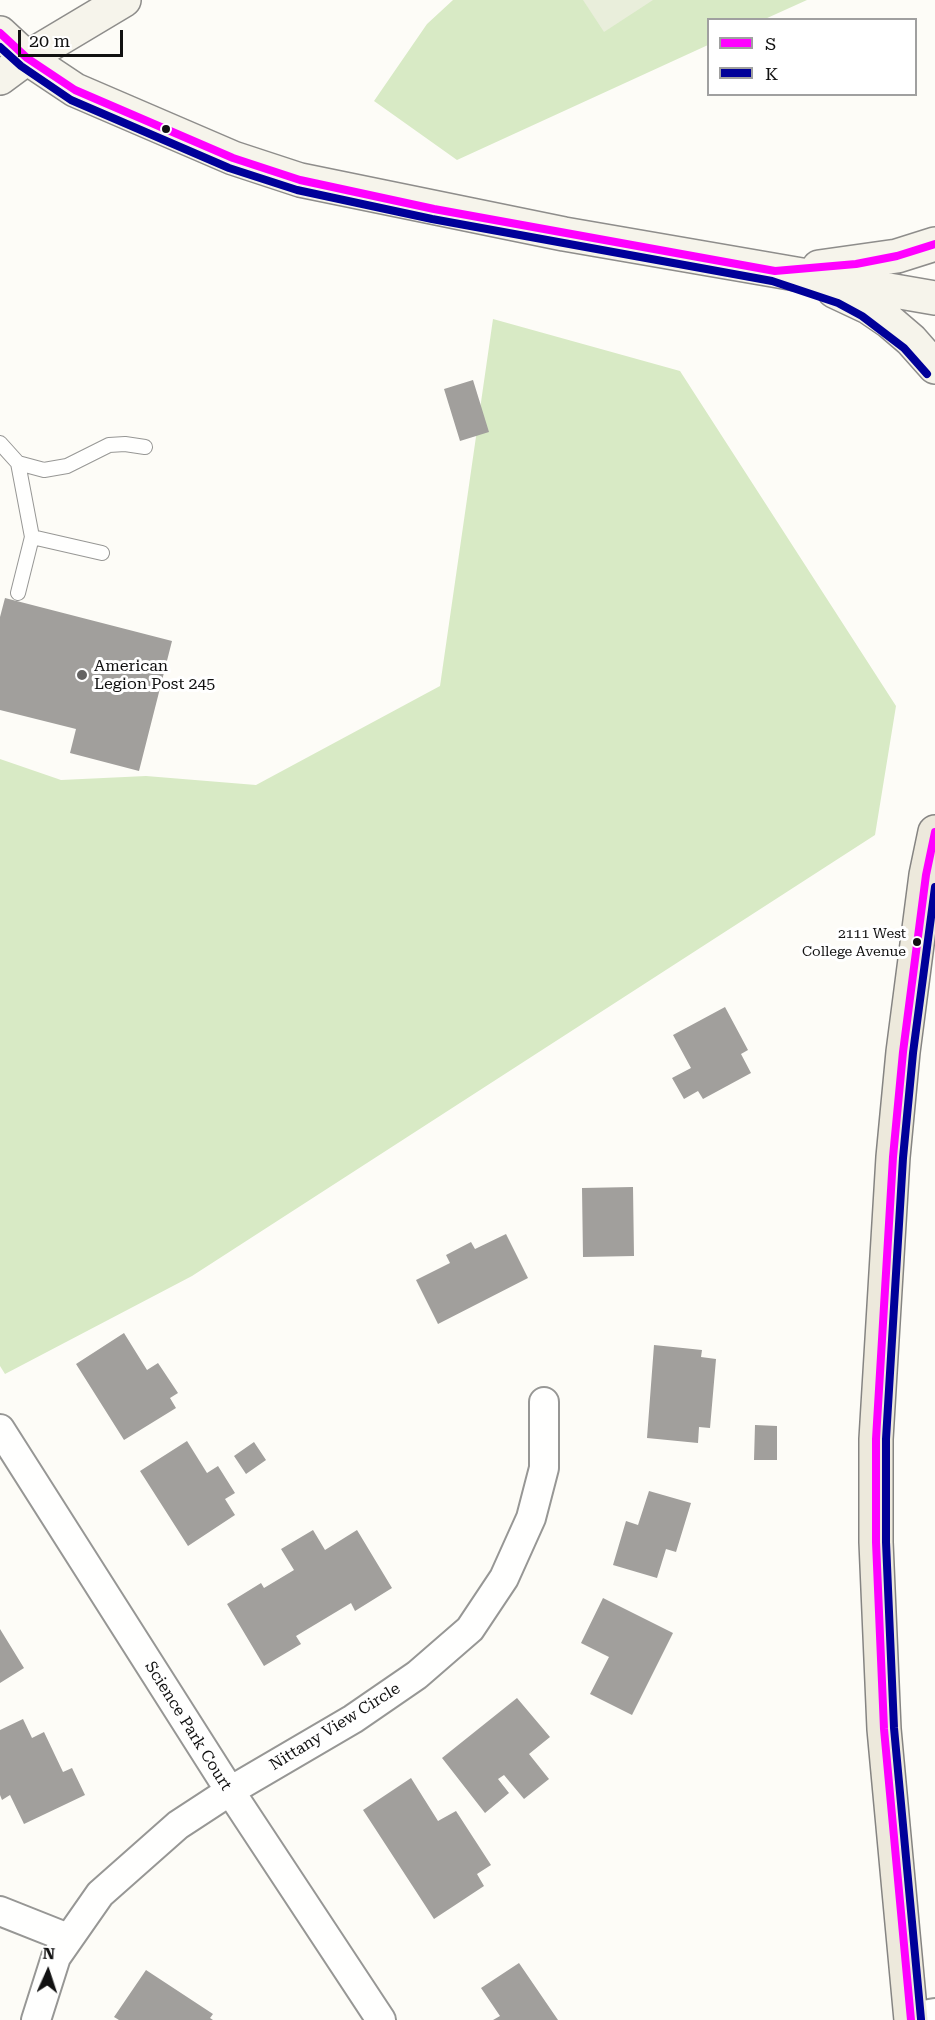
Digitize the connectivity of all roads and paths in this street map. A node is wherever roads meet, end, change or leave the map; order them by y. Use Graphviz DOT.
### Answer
graph roads {
  1 [pos="124,0"];
  2 [pos="0,33"];
  3 [pos="27,58"];
  4 [pos="0,78"];
  5 [pos="935,244"];
  6 [pos="775,271"];
  7 [pos="935,298"];
  8 [pos="935,367"];
  9 [pos="0,443"];
  10 [pos="145,447"];
  11 [pos="18,462"];
  12 [pos="32,537"];
  13 [pos="102,553"];
  14 [pos="18,593"];
  15 [pos="935,832"];
  16 [pos="544,1402"];
  17 [pos="0,1429"];
  18 [pos="230,1791"];
  19 [pos="0,1911"];
  20 [pos="68,1938"];
  21 [pos="919,2017"];
  22 [pos="36,2020"];
  23 [pos="381,2020"];
  1 -- 3 [label="main road"];
  2 -- 3 [label="main road"];
  3 -- 4 [label="main road"];
  3 -- 6 [label="main road"];
  5 -- 6 [label="main road"];
  6 -- 7 [label="main road"];
  6 -- 8 [label="main road"];
  9 -- 11 [label="lane"];
  10 -- 11 [label="lane"];
  11 -- 12 [label="lane"];
  12 -- 13 [label="lane"];
  12 -- 14 [label="lane"];
  15 -- 21 [label="main road"];
  16 -- 18 [label="street, Nittany View Circle"];
  17 -- 18 [label="street, Science Park Court"];
  18 -- 20 [label="street, Nittany View Circle"];
  18 -- 23 [label="street, Science Park Court"];
  19 -- 20 [label="street"];
  20 -- 22 [label="street, Nittany View Circle"];
}
